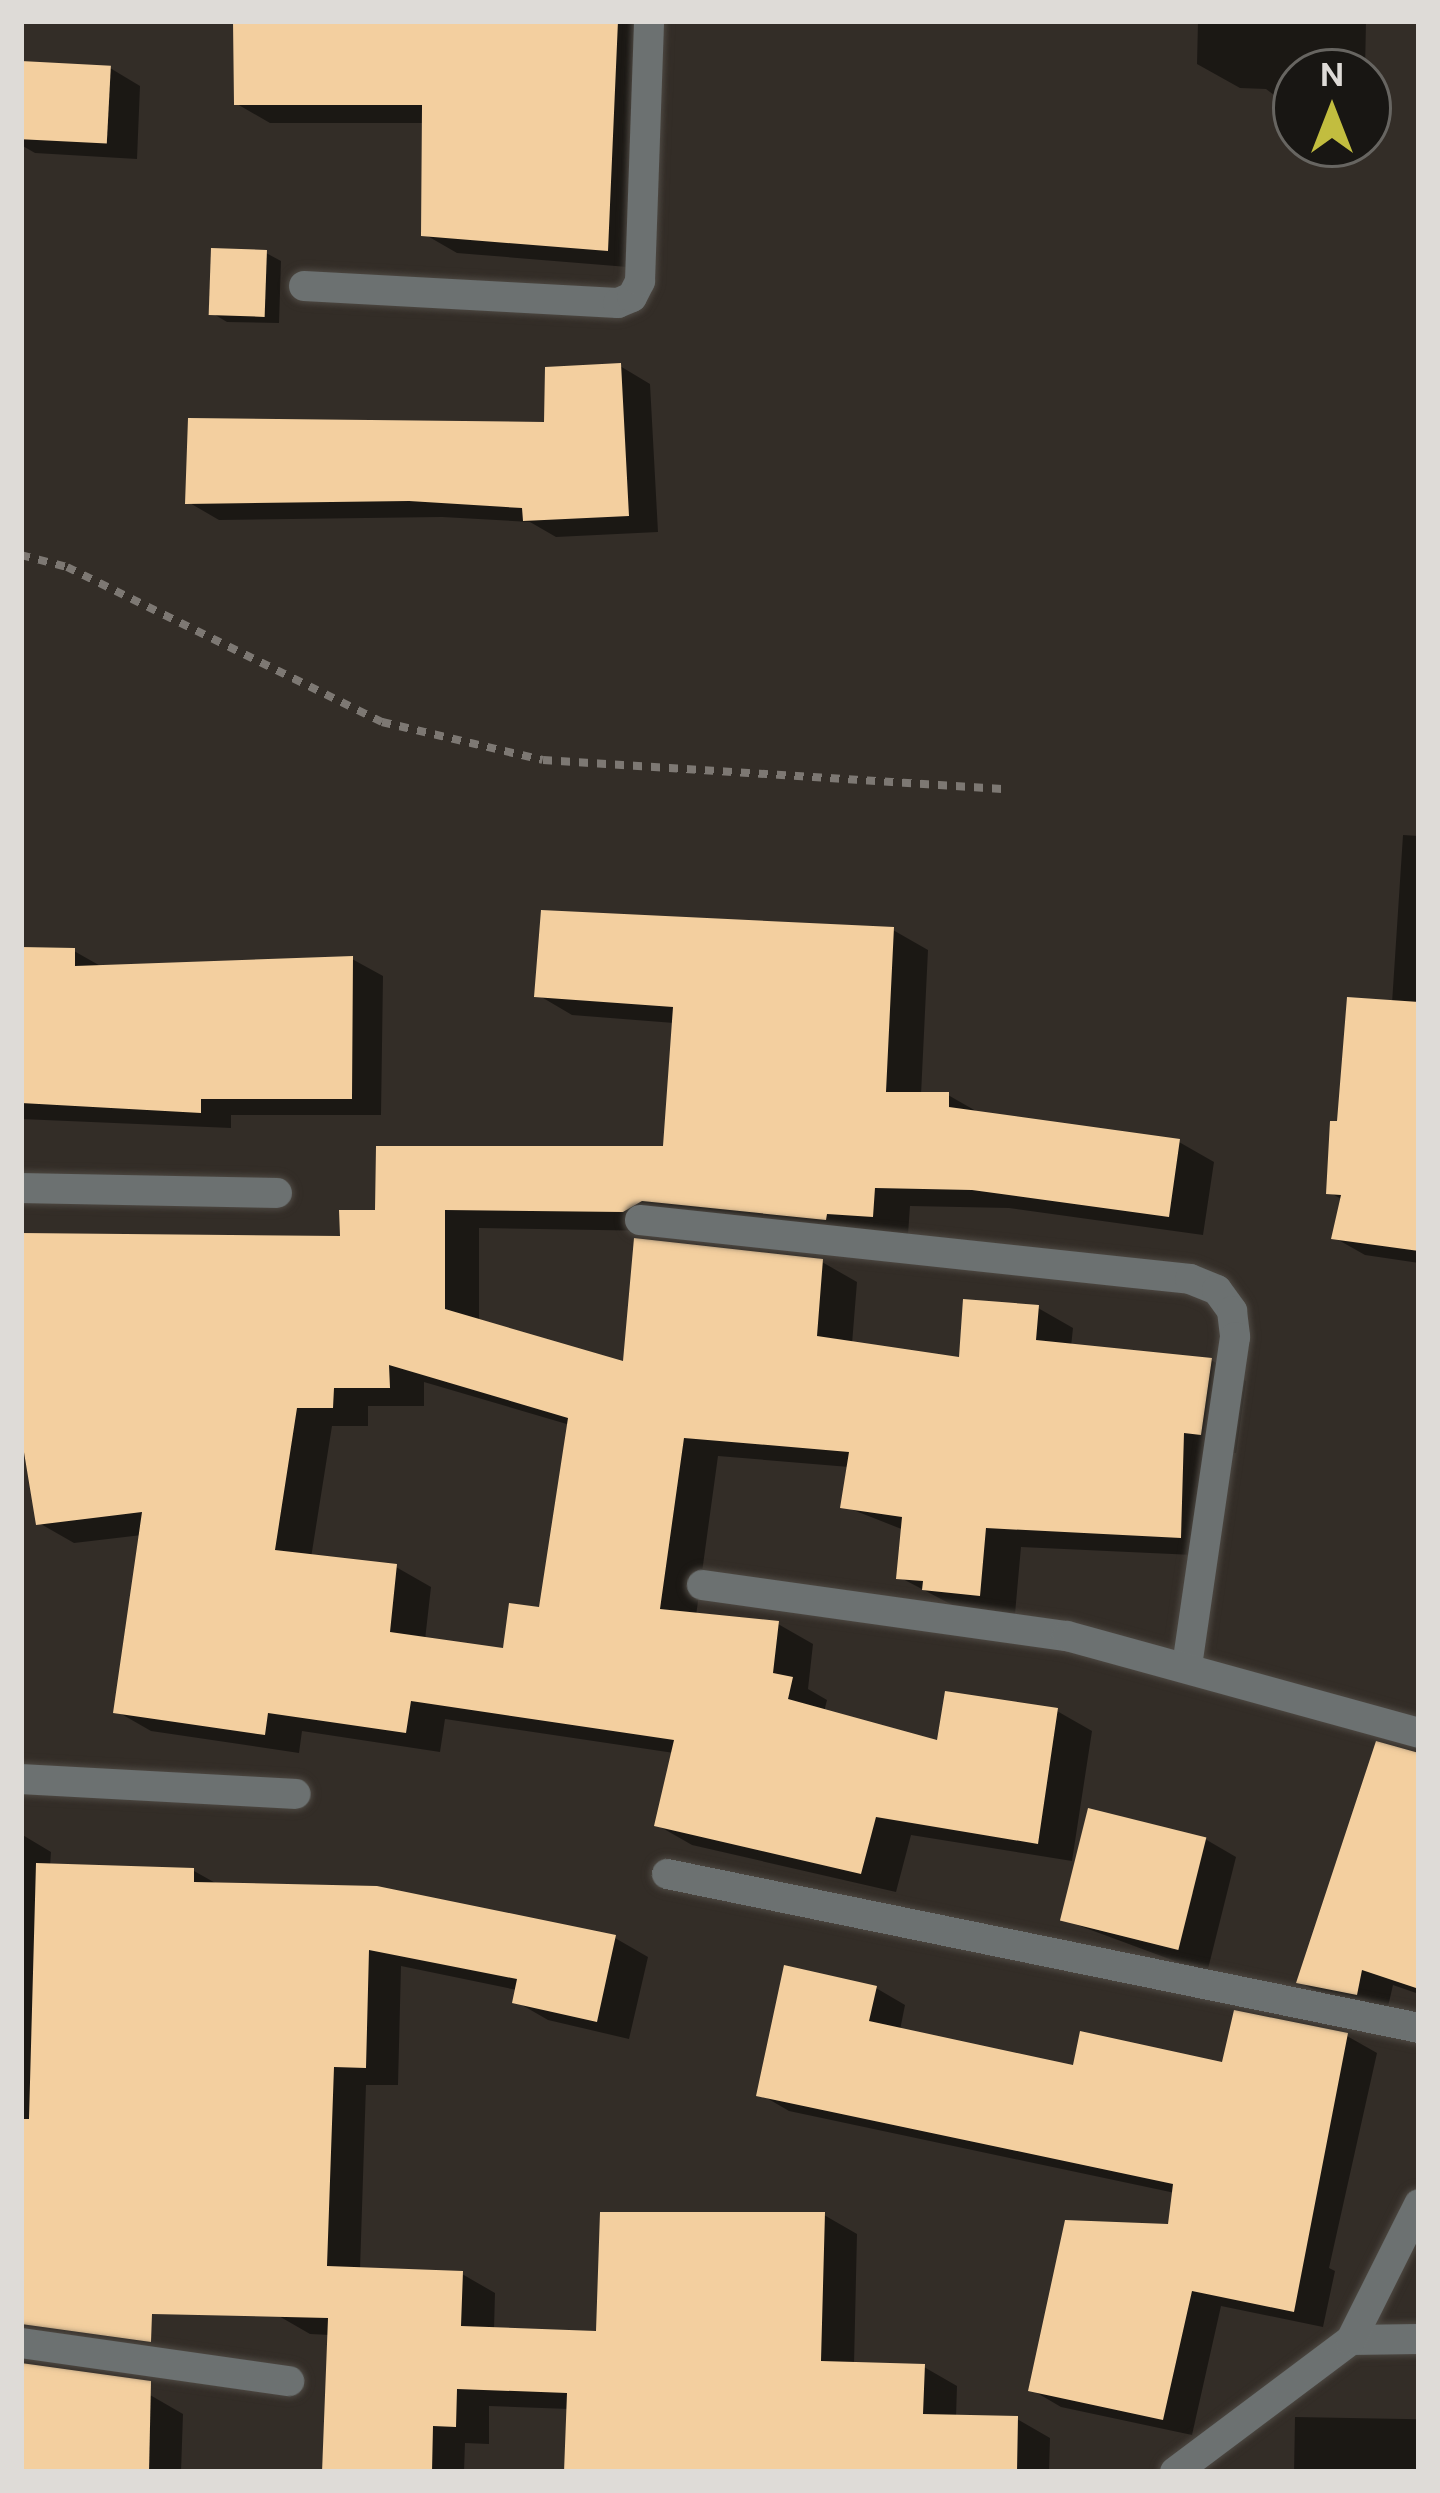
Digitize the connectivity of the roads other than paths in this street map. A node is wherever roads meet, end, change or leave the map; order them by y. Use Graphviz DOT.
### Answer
graph roads {
  1 [pos="649,21"];
  2 [pos="304,286"];
  3 [pos="21,1188"];
  4 [pos="277,1193"];
  5 [pos="640,1220"];
  6 [pos="702,1585"];
  7 [pos="1187,1667"];
  8 [pos="1419,1733"];
  9 [pos="21,1779"];
  10 [pos="296,1794"];
  11 [pos="667,1874"];
  12 [pos="1419,2028"];
  13 [pos="1419,2204"];
  14 [pos="1419,2339"];
  15 [pos="1351,2340"];
  16 [pos="21,2343"];
  17 [pos="289,2381"];
  18 [pos="1175,2472"];
  1 -- 2 [label="street"];
  3 -- 4 [label="street"];
  5 -- 7 [label="street"];
  6 -- 7 [label="street"];
  7 -- 8 [label="street"];
  9 -- 10 [label="street"];
  11 -- 12 [label="street"];
  13 -- 15 [label="street"];
  14 -- 15 [label="street"];
  15 -- 18 [label="street"];
  16 -- 17 [label="street"];
}
